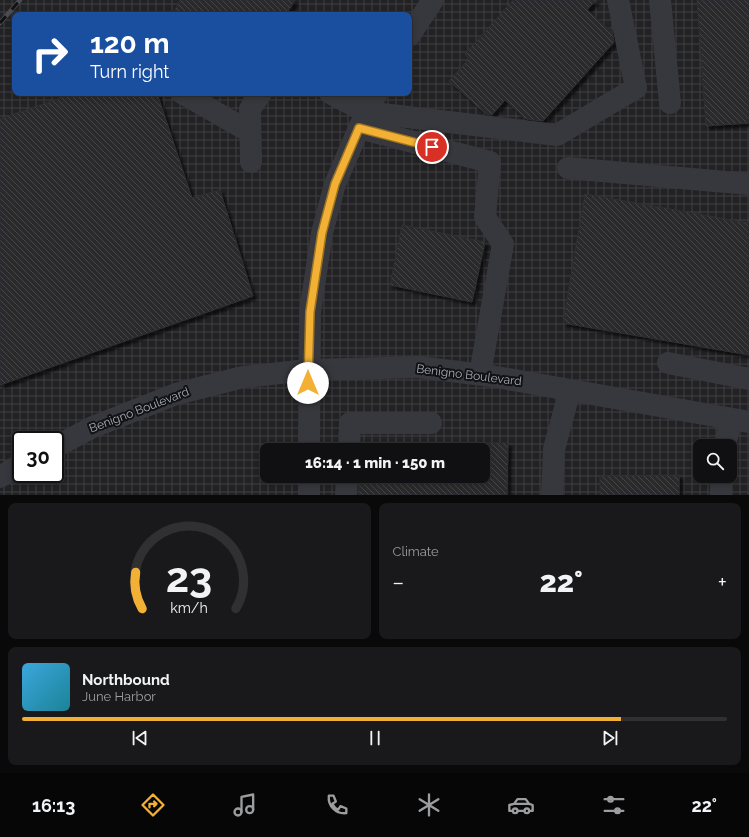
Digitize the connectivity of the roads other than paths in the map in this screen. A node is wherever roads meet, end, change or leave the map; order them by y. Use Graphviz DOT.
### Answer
graph roads {
  1 [pos="433,0"];
  2 [pos="618,0"];
  3 [pos="660,0"];
  4 [pos="412,32"];
  5 [pos="187,96"];
  6 [pos="259,96"];
  7 [pos="334,96"];
  8 [pos="375,96"];
  9 [pos="670,103"];
  10 [pos="363,120"];
  11 [pos="250,132"];
  12 [pos="251,162"];
  13 [pos="568,168"];
  14 [pos="749,184"];
  15 [pos="668,363"];
  16 [pos="308,370"];
  17 [pos="480,374"];
  18 [pos="749,379"];
  19 [pos="570,390"];
  20 [pos="740,420"];
  21 [pos="431,423"];
  22 [pos="729,439"];
  23 [pos="64,442"];
  24 [pos="308,443"];
  25 [pos="349,443"];
  26 [pos="12,470"];
  27 [pos="0,477"];
  28 [pos="309,483"];
  29 [pos="347,483"];
  30 [pos="721,483"];
  31 [pos="309,495"];
  32 [pos="346,495"];
  33 [pos="552,495"];
  34 [pos="720,495"];
  1 -- 4 [label="street"];
  2 -- 10 [label="street"];
  3 -- 9 [label="street"];
  5 -- 11 [label="street"];
  6 -- 11 [label="street"];
  7 -- 10 [label="street"];
  8 -- 10 [label="street"];
  10 -- 16 [label="street"];
  10 -- 17 [label="street"];
  11 -- 12 [label="street"];
  13 -- 14 [label="street"];
  15 -- 18 [label="street"];
  16 -- 17 [label="street, Benigno Boulevard"];
  16 -- 23 [label="street, Benigno Boulevard"];
  16 -- 24 [label="street"];
  17 -- 19 [label="street, Benigno Boulevard"];
  19 -- 20 [label="street, Benigno Boulevard"];
  19 -- 33 [label="street"];
  20 -- 22 [label="street"];
  21 -- 25 [label="street"];
  26 -- 27 [label="street"];
  28 -- 31 [label="street"];
  29 -- 32 [label="street"];
  30 -- 34 [label="street"];
}
